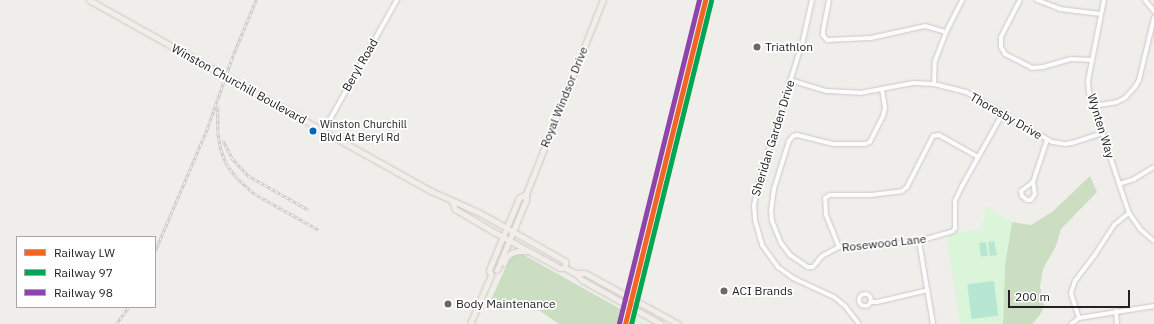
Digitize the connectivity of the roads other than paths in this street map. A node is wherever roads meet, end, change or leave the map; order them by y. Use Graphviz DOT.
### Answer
graph roads {
  1 [pos="89,0"];
  2 [pos="397,0"];
  3 [pos="604,0"];
  4 [pos="812,0"];
  5 [pos="829,0"];
  6 [pos="962,0"];
  7 [pos="1020,0"];
  8 [pos="1037,0"];
  9 [pos="1104,0"];
  10 [pos="1145,0"];
  11 [pos="1154,11"];
  12 [pos="1100,14"];
  13 [pos="1154,18"];
  14 [pos="946,32"];
  15 [pos="1092,60"];
  16 [pos="790,80"];
  17 [pos="934,84"];
  18 [pos="882,89"];
  19 [pos="1093,106"];
  20 [pos="1003,113"];
  21 [pos="324,130"];
  22 [pos="1102,133"];
  23 [pos="1047,140"];
  24 [pos="978,156"];
  25 [pos="1154,166"];
  26 [pos="1033,182"];
  27 [pos="1119,184"];
  28 [pos="526,194"];
  29 [pos="452,202"];
  30 [pos="1130,213"];
  31 [pos="506,228"];
  32 [pos="513,232"];
  33 [pos="503,237"];
  34 [pos="510,241"];
  35 [pos="919,241"];
  36 [pos="1154,241"];
  37 [pos="839,247"];
  38 [pos="542,259"];
  39 [pos="565,268"];
  40 [pos="497,270"];
  41 [pos="575,273"];
  42 [pos="491,275"];
  43 [pos="928,290"];
  44 [pos="870,302"];
  45 [pos="1154,306"];
  46 [pos="1116,311"];
  47 [pos="1079,318"];
  48 [pos="470,324"];
  49 [pos="661,324"];
  50 [pos="678,324"];
  51 [pos="859,324"];
  52 [pos="933,324"];
  53 [pos="1071,324"];
  54 [pos="1118,324"];
  1 -- 21 [label="main road, Winston Churchill Boulevard"];
  2 -- 21 [label="street, Beryl Road"];
  3 -- 28 [label="main road, Royal Windsor Drive"];
  4 -- 16 [label="street, Sheridan Garden Drive"];
  5 -- 14 [label="street"];
  6 -- 14 [label="street"];
  7 -- 15 [label="street"];
  8 -- 12 [label="street"];
  9 -- 12 [label="street, Wynten Way"];
  10 -- 11 [label="street"];
  12 -- 15 [label="street, Wynten Way"];
  13 -- 19 [label="street"];
  14 -- 17 [label="street"];
  15 -- 19 [label="street, Wynten Way"];
  16 -- 18 [label="street, Thoresby Drive"];
  16 -- 51 [label="street, Sheridan Garden Drive"];
  17 -- 18 [label="street, Thoresby Drive"];
  17 -- 20 [label="street, Thoresby Drive"];
  18 -- 37 [label="street, Rosewood Lane"];
  19 -- 22 [label="street, Wynten Way"];
  20 -- 23 [label="street, Thoresby Drive"];
  20 -- 24 [label="street, Rosewood Lane"];
  21 -- 29 [label="main road, Winston Churchill Boulevard"];
  22 -- 23 [label="street, Thoresby Drive"];
  22 -- 27 [label="street, Wynten Way"];
  23 -- 26 [label="street"];
  24 -- 35 [label="street, Rosewood Lane"];
  24 -- 37 [label="street"];
  25 -- 27 [label="street"];
  26 -- 26 [label="street"];
  27 -- 30 [label="street, Wynten Way"];
  28 -- 31 [label="main road, Royal Windsor Drive"];
  28 -- 32 [label="main road, Royal Windsor Drive"];
  29 -- 31 [label="main road, Winston Churchill Boulevard"];
  29 -- 33 [label="main road, Winston Churchill Boulevard"];
  30 -- 36 [label="street, Wynten Way"];
  30 -- 47 [label="street"];
  31 -- 32 [label="main road, Winston Churchill Boulevard"];
  31 -- 33 [label="main road, Royal Windsor Drive"];
  32 -- 34 [label="main road, Royal Windsor Drive"];
  32 -- 39 [label="main road, Winston Churchill Boulevard"];
  33 -- 34 [label="main road, Winston Churchill Boulevard"];
  33 -- 42 [label="main road, Royal Windsor Drive"];
  34 -- 38 [label="main road, Winston Churchill Boulevard"];
  34 -- 40 [label="main road, Royal Windsor Drive"];
  35 -- 37 [label="street, Rosewood Lane"];
  35 -- 43 [label="street"];
  38 -- 39 [label="main road, Winston Churchill Boulevard"];
  38 -- 40 [label="main road"];
  39 -- 41 [label="main road, Winston Churchill Boulevard"];
  40 -- 42 [label="main road, Royal Windsor Drive"];
  41 -- 49 [label="main road, Winston Churchill Boulevard"];
  41 -- 50 [label="main road, Winston Churchill Boulevard"];
  42 -- 48 [label="main road, Royal Windsor Drive"];
  43 -- 44 [label="street"];
  43 -- 52 [label="street"];
  45 -- 46 [label="street"];
  46 -- 47 [label="street"];
  46 -- 54 [label="street"];
  47 -- 53 [label="street"];
}
